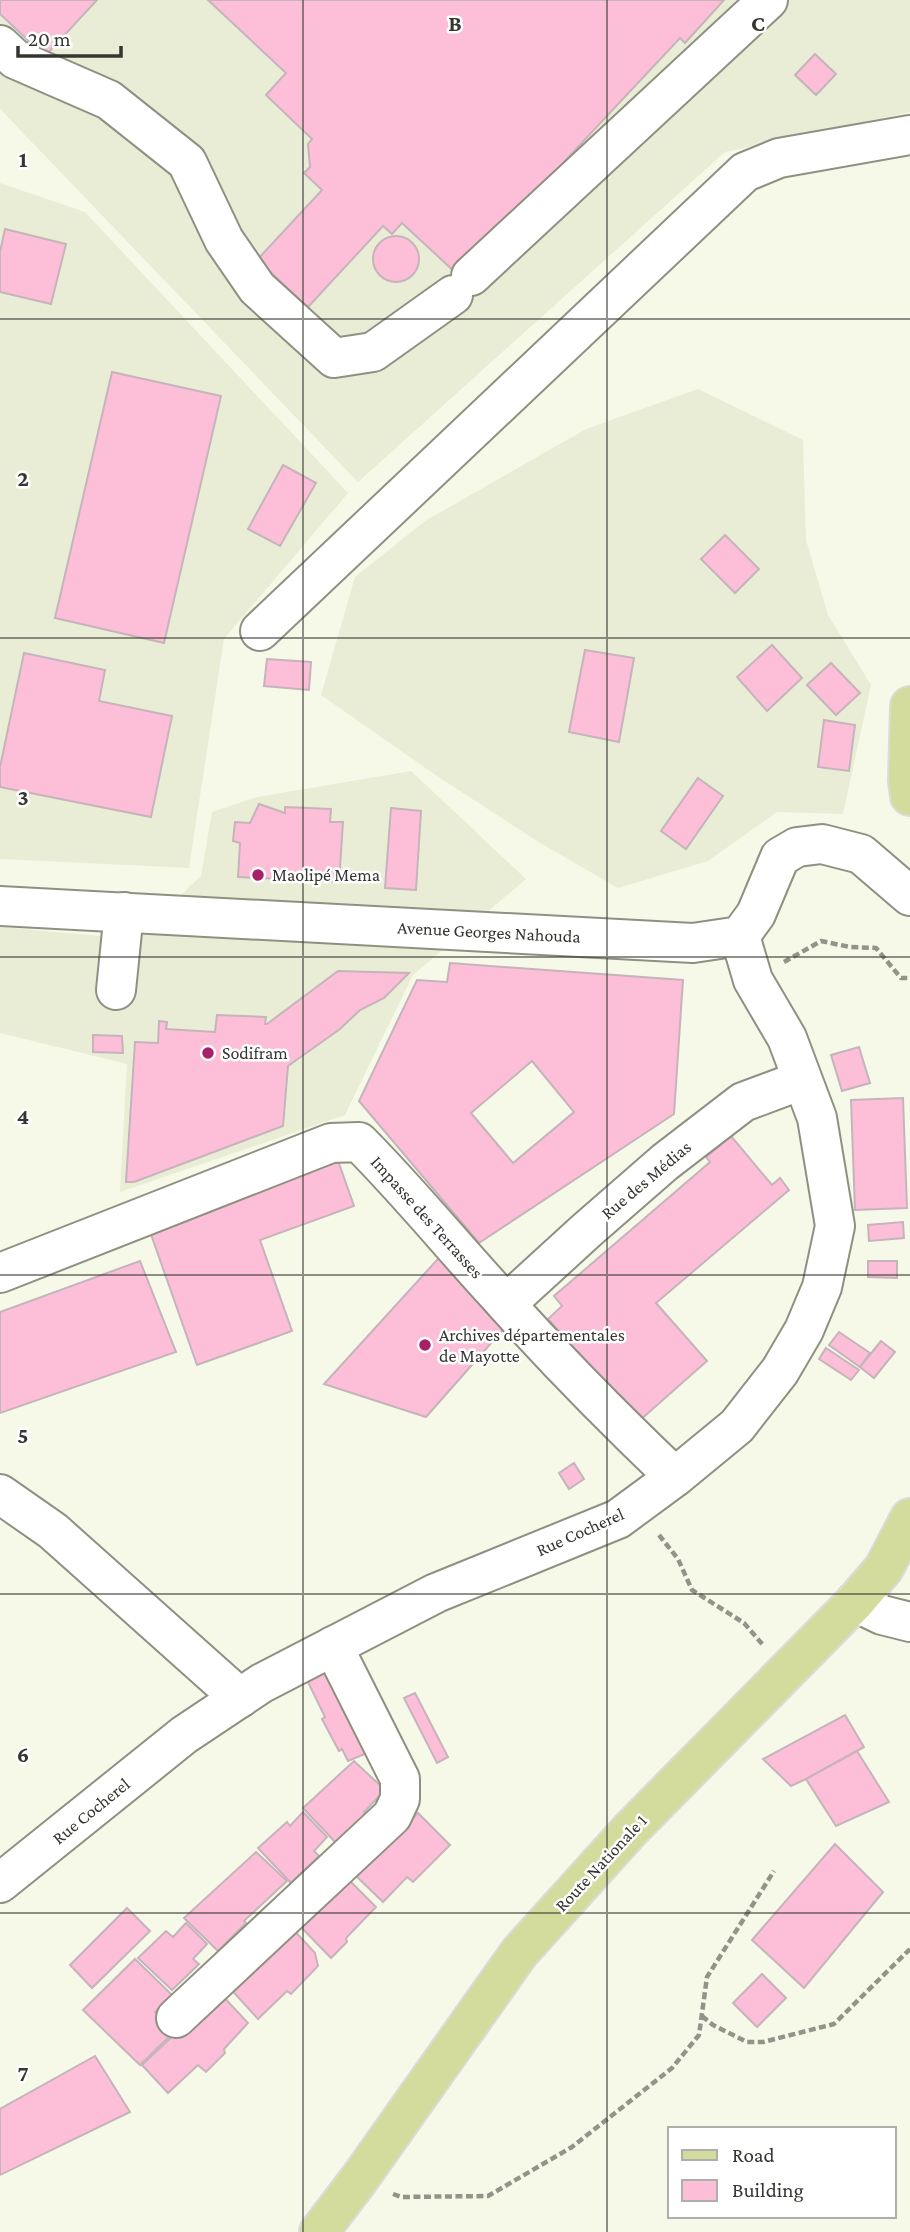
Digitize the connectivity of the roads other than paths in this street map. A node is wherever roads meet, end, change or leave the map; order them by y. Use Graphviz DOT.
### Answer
graph roads {
  1 [pos="768,0"];
  2 [pos="0,45"];
  3 [pos="910,135"];
  4 [pos="260,631"];
  5 [pos="910,706"];
  6 [pos="910,796"];
  7 [pos="910,896"];
  8 [pos="0,905"];
  9 [pos="124,912"];
  10 [pos="740,936"];
  11 [pos="116,990"];
  12 [pos="802,1080"];
  13 [pos="0,1273"];
  14 [pos="506,1304"];
  15 [pos="675,1477"];
  16 [pos="0,1494"];
  17 [pos="910,1518"];
  18 [pos="855,1602"];
  19 [pos="910,1622"];
  20 [pos="332,1646"];
  21 [pos="240,1698"];
  22 [pos="0,1883"];
  23 [pos="176,2018"];
  24 [pos="319,2232"];
  1 -- 2 [label="street"];
  3 -- 4 [label="street"];
  5 -- 6 [label="main road"];
  7 -- 10 [label="street"];
  8 -- 9 [label="street, Avenue Georges Nahouda"];
  9 -- 10 [label="street, Avenue Georges Nahouda"];
  9 -- 11 [label="street"];
  10 -- 12 [label="street, Rue Cocherel"];
  12 -- 14 [label="street, Rue des Médias"];
  12 -- 15 [label="street, Rue Cocherel"];
  13 -- 14 [label="street, Impasse des Terrasses"];
  14 -- 15 [label="street, Impasse des Terrasses"];
  15 -- 20 [label="street, Rue Cocherel"];
  16 -- 21 [label="street"];
  17 -- 18 [label="main road, Route Nationale 1"];
  18 -- 19 [label="street"];
  18 -- 24 [label="main road, Route Nationale 1"];
  20 -- 21 [label="street, Rue Cocherel"];
  20 -- 23 [label="street"];
  21 -- 22 [label="street, Rue Cocherel"];
}
